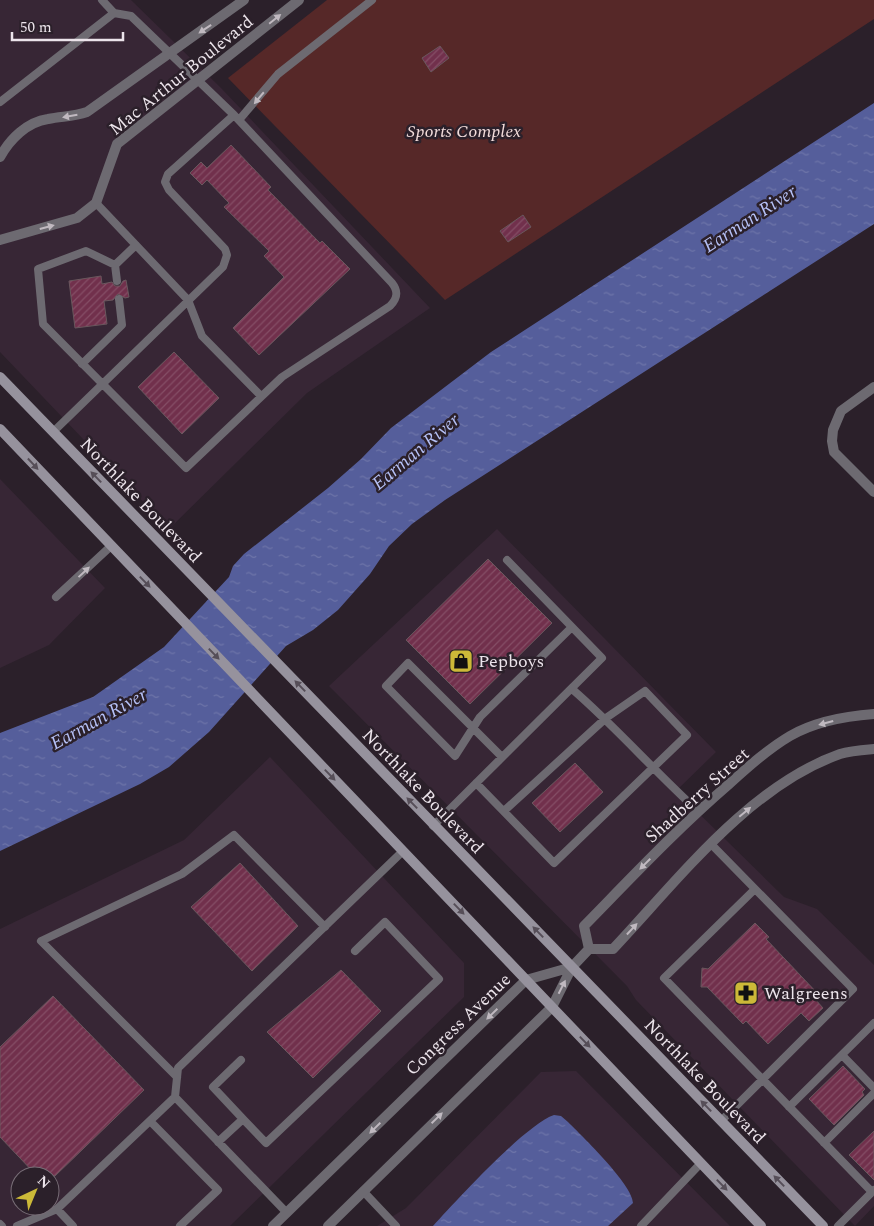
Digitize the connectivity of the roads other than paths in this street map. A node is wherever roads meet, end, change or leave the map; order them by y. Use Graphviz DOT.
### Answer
graph roads {
  1 [pos="102,0"];
  2 [pos="244,0"];
  3 [pos="299,0"];
  4 [pos="372,0"];
  5 [pos="114,13"];
  6 [pos="169,53"];
  7 [pos="198,79"];
  8 [pos="0,102"];
  9 [pos="236,118"];
  10 [pos="0,157"];
  11 [pos="96,202"];
  12 [pos="0,240"];
  13 [pos="136,245"];
  14 [pos="115,265"];
  15 [pos="117,282"];
  16 [pos="119,299"];
  17 [pos="188,300"];
  18 [pos="82,364"];
  19 [pos="0,377"];
  20 [pos="103,384"];
  21 [pos="874,388"];
  22 [pos="261,396"];
  23 [pos="0,428"];
  24 [pos="53,432"];
  25 [pos="874,492"];
  26 [pos="112,546"];
  27 [pos="507,560"];
  28 [pos="56,598"];
  29 [pos="572,627"];
  30 [pos="572,689"];
  31 [pos="874,714"];
  32 [pos="606,718"];
  33 [pos="472,728"];
  34 [pos="874,749"];
  35 [pos="502,757"];
  36 [pos="653,770"];
  37 [pos="476,783"];
  38 [pos="504,811"];
  39 [pos="698,811"];
  40 [pos="433,826"];
  41 [pos="711,844"];
  42 [pos="403,851"];
  43 [pos="755,889"];
  44 [pos="325,927"];
  45 [pos="590,949"];
  46 [pos="355,951"];
  47 [pos="572,967"];
  48 [pos="526,980"];
  49 [pos="552,1007"];
  50 [pos="874,1022"];
  51 [pos="842,1055"];
  52 [pos="241,1060"];
  53 [pos="177,1077"];
  54 [pos="762,1080"];
  55 [pos="874,1088"];
  56 [pos="874,1093"];
  57 [pos="175,1097"];
  58 [pos="789,1107"];
  59 [pos="242,1119"];
  60 [pos="150,1121"];
  61 [pos="721,1121"];
  62 [pos="218,1142"];
  63 [pos="824,1143"];
  64 [pos="700,1163"];
  65 [pos="363,1191"];
  66 [pos="873,1191"];
  67 [pos="60,1206"];
  68 [pos="60,1212"];
  69 [pos="286,1213"];
  70 [pos="41,1216"];
  71 [pos="17,1226"];
  72 [pos="73,1226"];
  73 [pos="180,1226"];
  74 [pos="273,1226"];
  75 [pos="328,1226"];
  76 [pos="396,1226"];
  77 [pos="641,1226"];
  78 [pos="761,1226"];
  79 [pos="823,1226"];
  80 [pos="838,1226"];
  1 -- 5 [label="lane"];
  2 -- 6 [label="street, Mac Arthur Boulevard, one-way"];
  7 -- 3 [label="street, Mac Arthur Boulevard, one-way"];
  4 -- 9 [label="lane, one-way"];
  5 -- 6 [label="lane"];
  5 -- 8 [label="lane"];
  6 -- 7 [label="lane"];
  6 -- 10 [label="street, Mac Arthur Boulevard, one-way"];
  7 -- 9 [label="lane"];
  7 -- 11 [label="street, Mac Arthur Boulevard"];
  9 -- 17 [label="lane"];
  9 -- 22 [label="lane"];
  12 -- 11 [label="street, one-way"];
  11 -- 13 [label="lane"];
  13 -- 14 [label="lane"];
  13 -- 17 [label="lane"];
  14 -- 15 [label="lane"];
  14 -- 18 [label="lane"];
  16 -- 18 [label="lane"];
  17 -- 20 [label="lane"];
  17 -- 22 [label="lane"];
  18 -- 20 [label="lane"];
  19 -- 24 [label="main road, Northlake Boulevard"];
  20 -- 22 [label="lane"];
  20 -- 24 [label="lane"];
  21 -- 25 [label="street"];
  23 -- 26 [label="main road, one-way"];
  40 -- 24 [label="main road, Northlake Boulevard, one-way"];
  28 -- 26 [label="lane, one-way"];
  26 -- 42 [label="main road, one-way"];
  27 -- 29 [label="lane"];
  29 -- 30 [label="lane"];
  29 -- 33 [label="lane"];
  30 -- 32 [label="lane"];
  30 -- 35 [label="lane"];
  31 -- 39 [label="street, Shadberry Street, one-way"];
  32 -- 36 [label="lane"];
  32 -- 36 [label="lane"];
  32 -- 38 [label="lane"];
  33 -- 33 [label="lane"];
  33 -- 35 [label="lane"];
  41 -- 34 [label="street, one-way"];
  35 -- 37 [label="lane"];
  36 -- 38 [label="lane"];
  36 -- 39 [label="lane"];
  37 -- 38 [label="lane"];
  37 -- 40 [label="lane"];
  39 -- 45 [label="street, Shadberry Street, one-way"];
  47 -- 40 [label="main road, Northlake Boulevard, one-way"];
  41 -- 43 [label="lane"];
  45 -- 41 [label="street, one-way"];
  42 -- 44 [label="lane"];
  42 -- 48 [label="main road, one-way"];
  43 -- 54 [label="lane"];
  43 -- 54 [label="lane"];
  44 -- 53 [label="lane"];
  44 -- 53 [label="lane"];
  45 -- 47 [label="street"];
  46 -- 59 [label="lane"];
  47 -- 48 [label="street, Congress Avenue"];
  49 -- 47 [label="street, one-way"];
  61 -- 47 [label="main road, Northlake Boulevard, one-way"];
  48 -- 49 [label="main road"];
  48 -- 69 [label="street, Congress Avenue, one-way"];
  49 -- 64 [label="main road, one-way"];
  65 -- 49 [label="street, one-way"];
  50 -- 51 [label="lane"];
  51 -- 55 [label="lane"];
  51 -- 58 [label="lane"];
  52 -- 59 [label="lane"];
  53 -- 57 [label="lane"];
  54 -- 58 [label="lane"];
  54 -- 61 [label="lane"];
  56 -- 63 [label="lane"];
  57 -- 60 [label="lane"];
  57 -- 62 [label="lane"];
  58 -- 63 [label="lane"];
  59 -- 62 [label="lane"];
  60 -- 67 [label="lane"];
  60 -- 73 [label="lane"];
  79 -- 61 [label="main road, Northlake Boulevard, one-way"];
  62 -- 69 [label="lane"];
  63 -- 66 [label="lane"];
  64 -- 77 [label="lane"];
  64 -- 78 [label="main road, one-way"];
  65 -- 75 [label="street"];
  65 -- 76 [label="lane"];
  66 -- 80 [label="lane"];
  68 -- 72 [label="lane"];
  69 -- 74 [label="street, Congress Avenue"];
  70 -- 71 [label="lane"];
}
